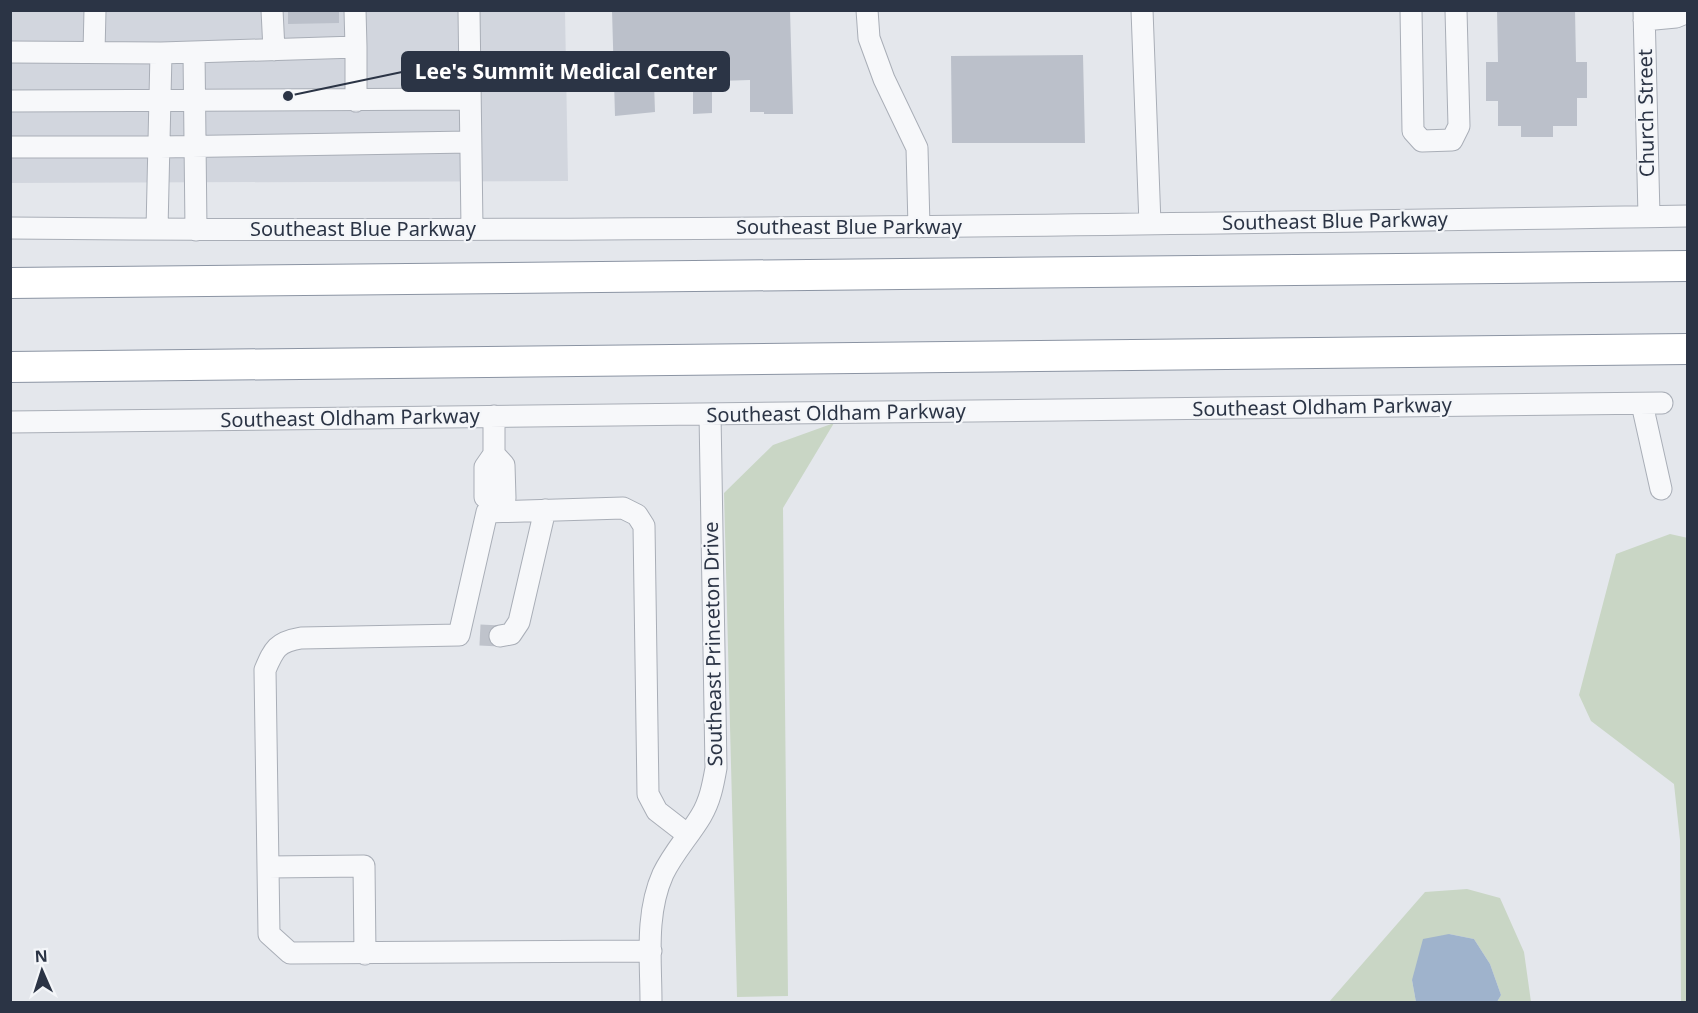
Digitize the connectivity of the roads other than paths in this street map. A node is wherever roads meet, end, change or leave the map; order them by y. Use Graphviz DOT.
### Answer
graph roads {
  1 [pos="95,10"];
  2 [pos="272,10"];
  3 [pos="355,10"];
  4 [pos="469,10"];
  5 [pos="867,10"];
  6 [pos="1142,10"];
  7 [pos="1411,10"];
  8 [pos="1456,10"];
  9 [pos="1688,12"];
  10 [pos="1644,15"];
  11 [pos="356,47"];
  12 [pos="274,50"];
  13 [pos="10,52"];
  14 [pos="94,52"];
  15 [pos="194,52"];
  16 [pos="161,53"];
  17 [pos="160,99"];
  18 [pos="470,99"];
  19 [pos="194,100"];
  20 [pos="10,101"];
  21 [pos="356,101"];
  22 [pos="470,142"];
  23 [pos="10,147"];
  24 [pos="160,147"];
  25 [pos="195,147"];
  26 [pos="1649,216"];
  27 [pos="1688,216"];
  28 [pos="1150,224"];
  29 [pos="919,227"];
  30 [pos="10,228"];
  31 [pos="472,228"];
  32 [pos="157,229"];
  33 [pos="196,230"];
  34 [pos="1688,266"];
  35 [pos="10,283"];
  36 [pos="1688,349"];
  37 [pos="10,367"];
  38 [pos="710,414"];
  39 [pos="494,416"];
  40 [pos="10,422"];
  41 [pos="1661,489"];
  42 [pos="495,509"];
  43 [pos="544,510"];
  44 [pos="480,635"];
  45 [pos="688,835"];
  46 [pos="268,867"];
  47 [pos="651,951"];
  48 [pos="366,954"];
  49 [pos="651,1002"];
  1 -- 14 [label="street"];
  2 -- 12 [label="street"];
  3 -- 11 [label="street"];
  4 -- 18 [label="street"];
  5 -- 29 [label="street"];
  6 -- 28 [label="street"];
  7 -- 8 [label="street"];
  9 -- 10 [label="street"];
  10 -- 26 [label="street, Church Street"];
  11 -- 12 [label="street"];
  11 -- 21 [label="street"];
  12 -- 15 [label="street"];
  13 -- 14 [label="street"];
  14 -- 16 [label="street"];
  15 -- 16 [label="street"];
  15 -- 19 [label="street"];
  16 -- 17 [label="street"];
  17 -- 19 [label="street"];
  17 -- 20 [label="street"];
  17 -- 24 [label="street"];
  18 -- 21 [label="street"];
  18 -- 22 [label="street"];
  19 -- 21 [label="street"];
  19 -- 25 [label="street"];
  22 -- 25 [label="street"];
  22 -- 31 [label="street"];
  23 -- 24 [label="street"];
  24 -- 25 [label="street"];
  24 -- 32 [label="street"];
  25 -- 33 [label="street"];
  26 -- 27 [label="street, Southeast Blue Parkway"];
  26 -- 28 [label="street, Southeast Blue Parkway"];
  28 -- 29 [label="street, Southeast Blue Parkway"];
  29 -- 31 [label="street, Southeast Blue Parkway"];
  30 -- 32 [label="street, Southeast Blue Parkway"];
  31 -- 33 [label="street, Southeast Blue Parkway"];
  32 -- 33 [label="street, Southeast Blue Parkway"];
  34 -- 35 [label="highway"];
  36 -- 37 [label="highway"];
  38 -- 39 [label="street, Southeast Oldham Parkway"];
  38 -- 41 [label="street, Southeast Oldham Parkway"];
  38 -- 45 [label="street, Southeast Princeton Drive"];
  39 -- 40 [label="street, Southeast Oldham Parkway"];
  39 -- 42 [label="street"];
  42 -- 43 [label="street"];
  42 -- 44 [label="street"];
  43 -- 44 [label="street"];
  43 -- 45 [label="street"];
  44 -- 46 [label="street"];
  45 -- 47 [label="street, Southeast Princeton Drive"];
  46 -- 48 [label="street"];
  46 -- 48 [label="street"];
  47 -- 48 [label="street"];
  47 -- 49 [label="street, Southeast Princeton Drive"];
}
